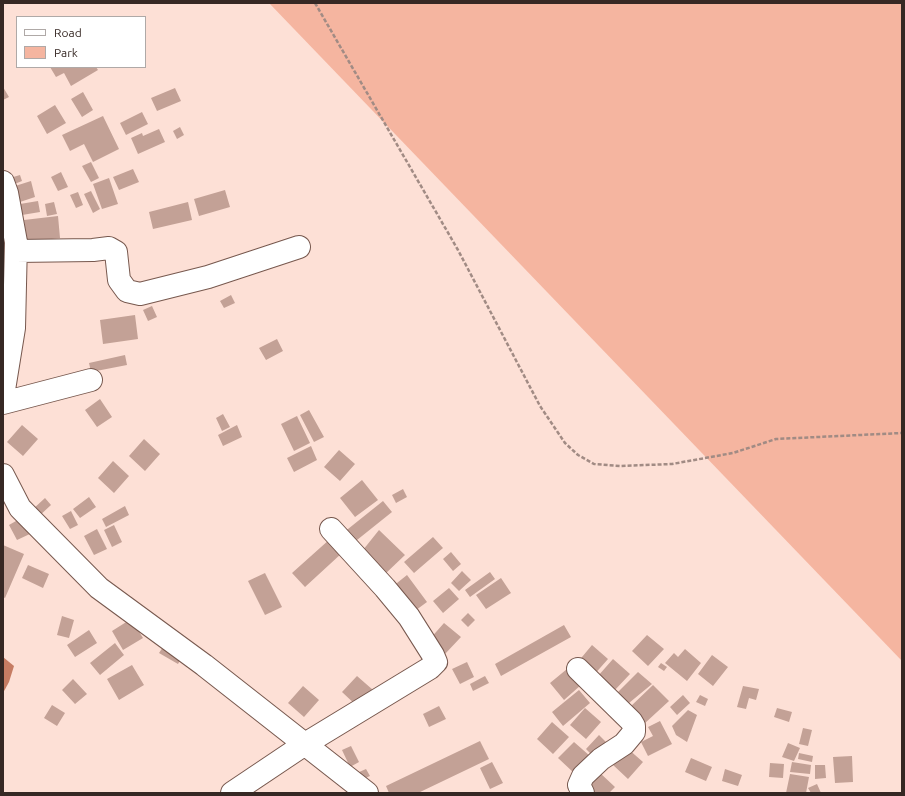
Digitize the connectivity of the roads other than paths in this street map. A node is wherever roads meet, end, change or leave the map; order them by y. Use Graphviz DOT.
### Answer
graph roads {
  1 [pos="3,182"];
  2 [pos="299,247"];
  3 [pos="16,251"];
  4 [pos="9,313"];
  5 [pos="91,380"];
  6 [pos="3,396"];
  7 [pos="3,402"];
  8 [pos="3,475"];
  9 [pos="331,529"];
  10 [pos="578,669"];
  11 [pos="305,744"];
  12 [pos="232,793"];
  13 [pos="367,793"];
  14 [pos="583,793"];
  1 -- 3 [label="street"];
  2 -- 3 [label="street"];
  3 -- 4 [label="street"];
  4 -- 6 [label="street"];
  5 -- 7 [label="street"];
  8 -- 11 [label="street"];
  9 -- 11 [label="street"];
  10 -- 14 [label="street"];
  11 -- 12 [label="street"];
  11 -- 13 [label="street"];
}
